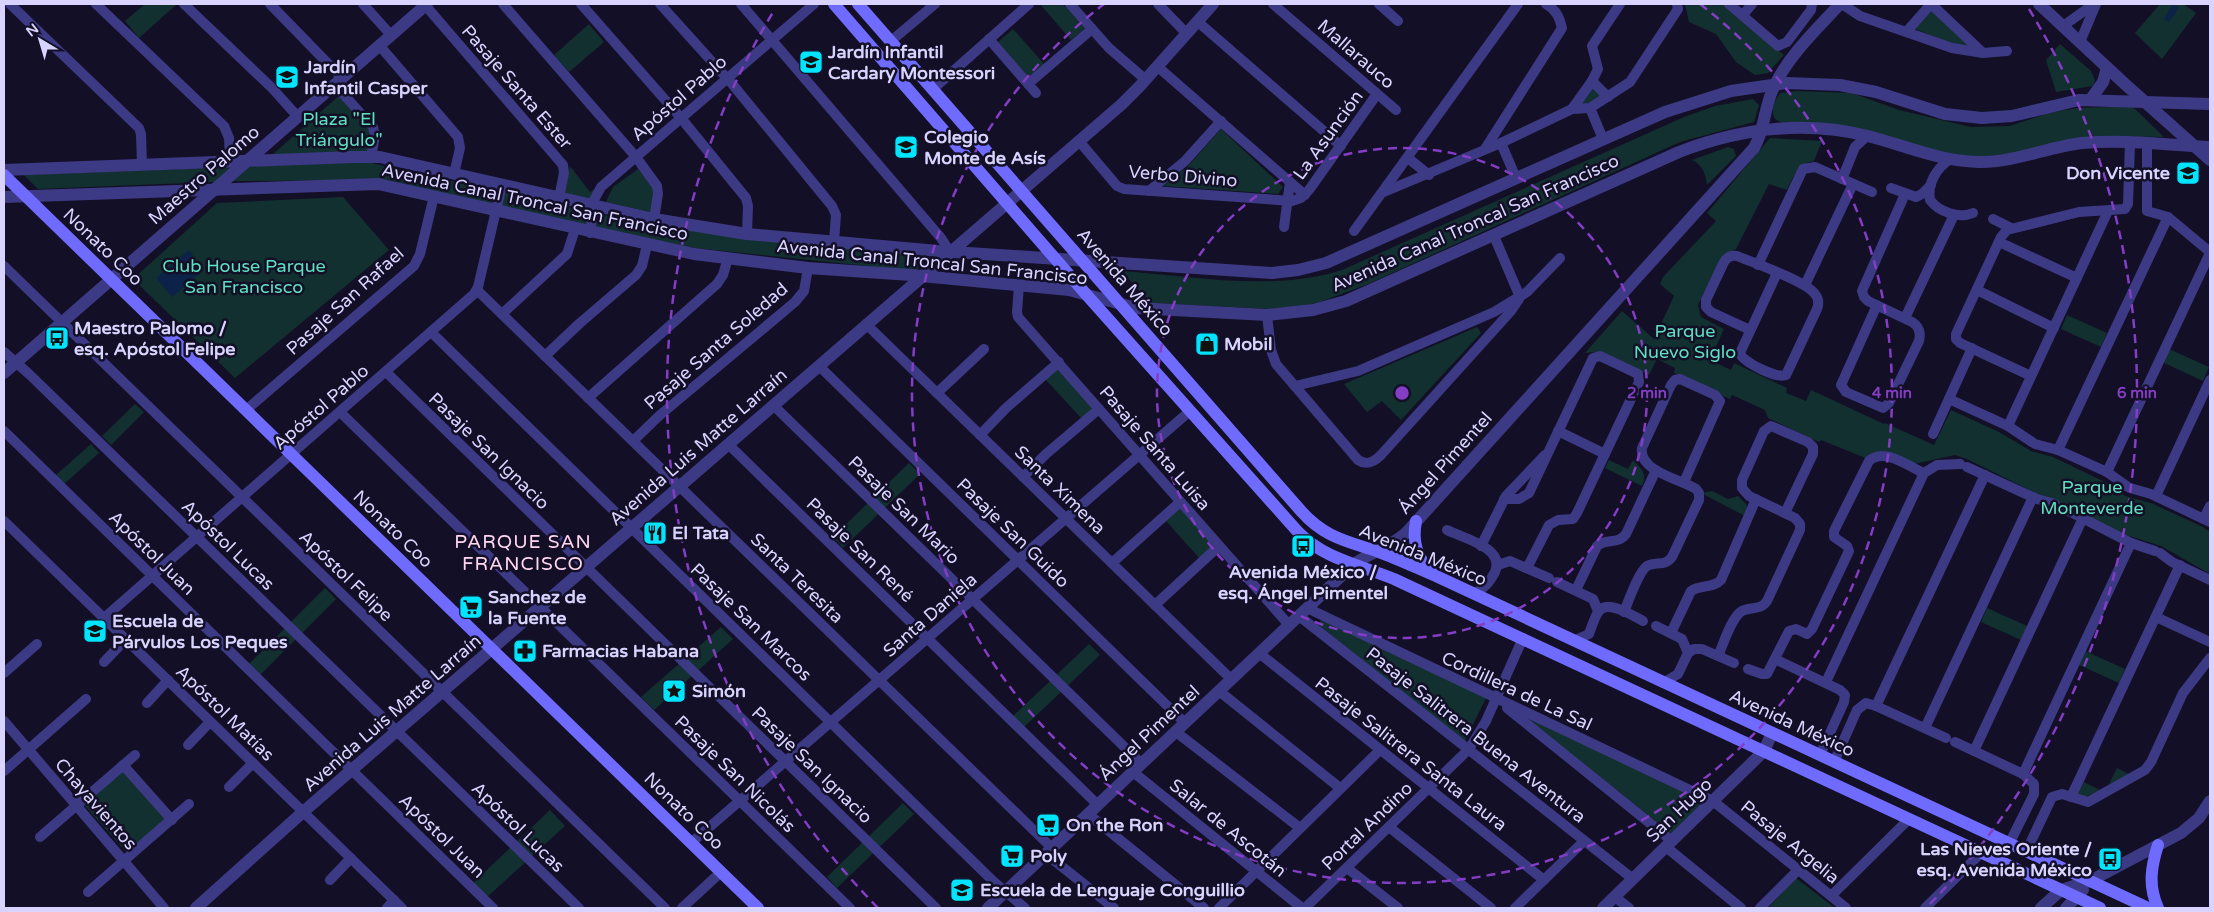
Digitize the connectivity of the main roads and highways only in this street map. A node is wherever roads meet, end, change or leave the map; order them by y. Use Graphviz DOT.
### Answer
graph roads {
  1 [pos="834,4"];
  2 [pos="858,4"];
  3 [pos="4,175"];
  4 [pos="1416,521"];
  5 [pos="1434,575"];
  6 [pos="2158,845"];
  7 [pos="758,908"];
  8 [pos="2100,908"];
  9 [pos="2148,908"];
  10 [pos="2158,908"];
  1 -- 8 [label="main road, Avenida México"];
  2 -- 5 [label="main road, Avenida México"];
  3 -- 7 [label="main road, Nonato Coo"];
  4 -- 5 [label="main road"];
  5 -- 9 [label="main road, Avenida México"];
  6 -- 10 [label="main road"];
}
